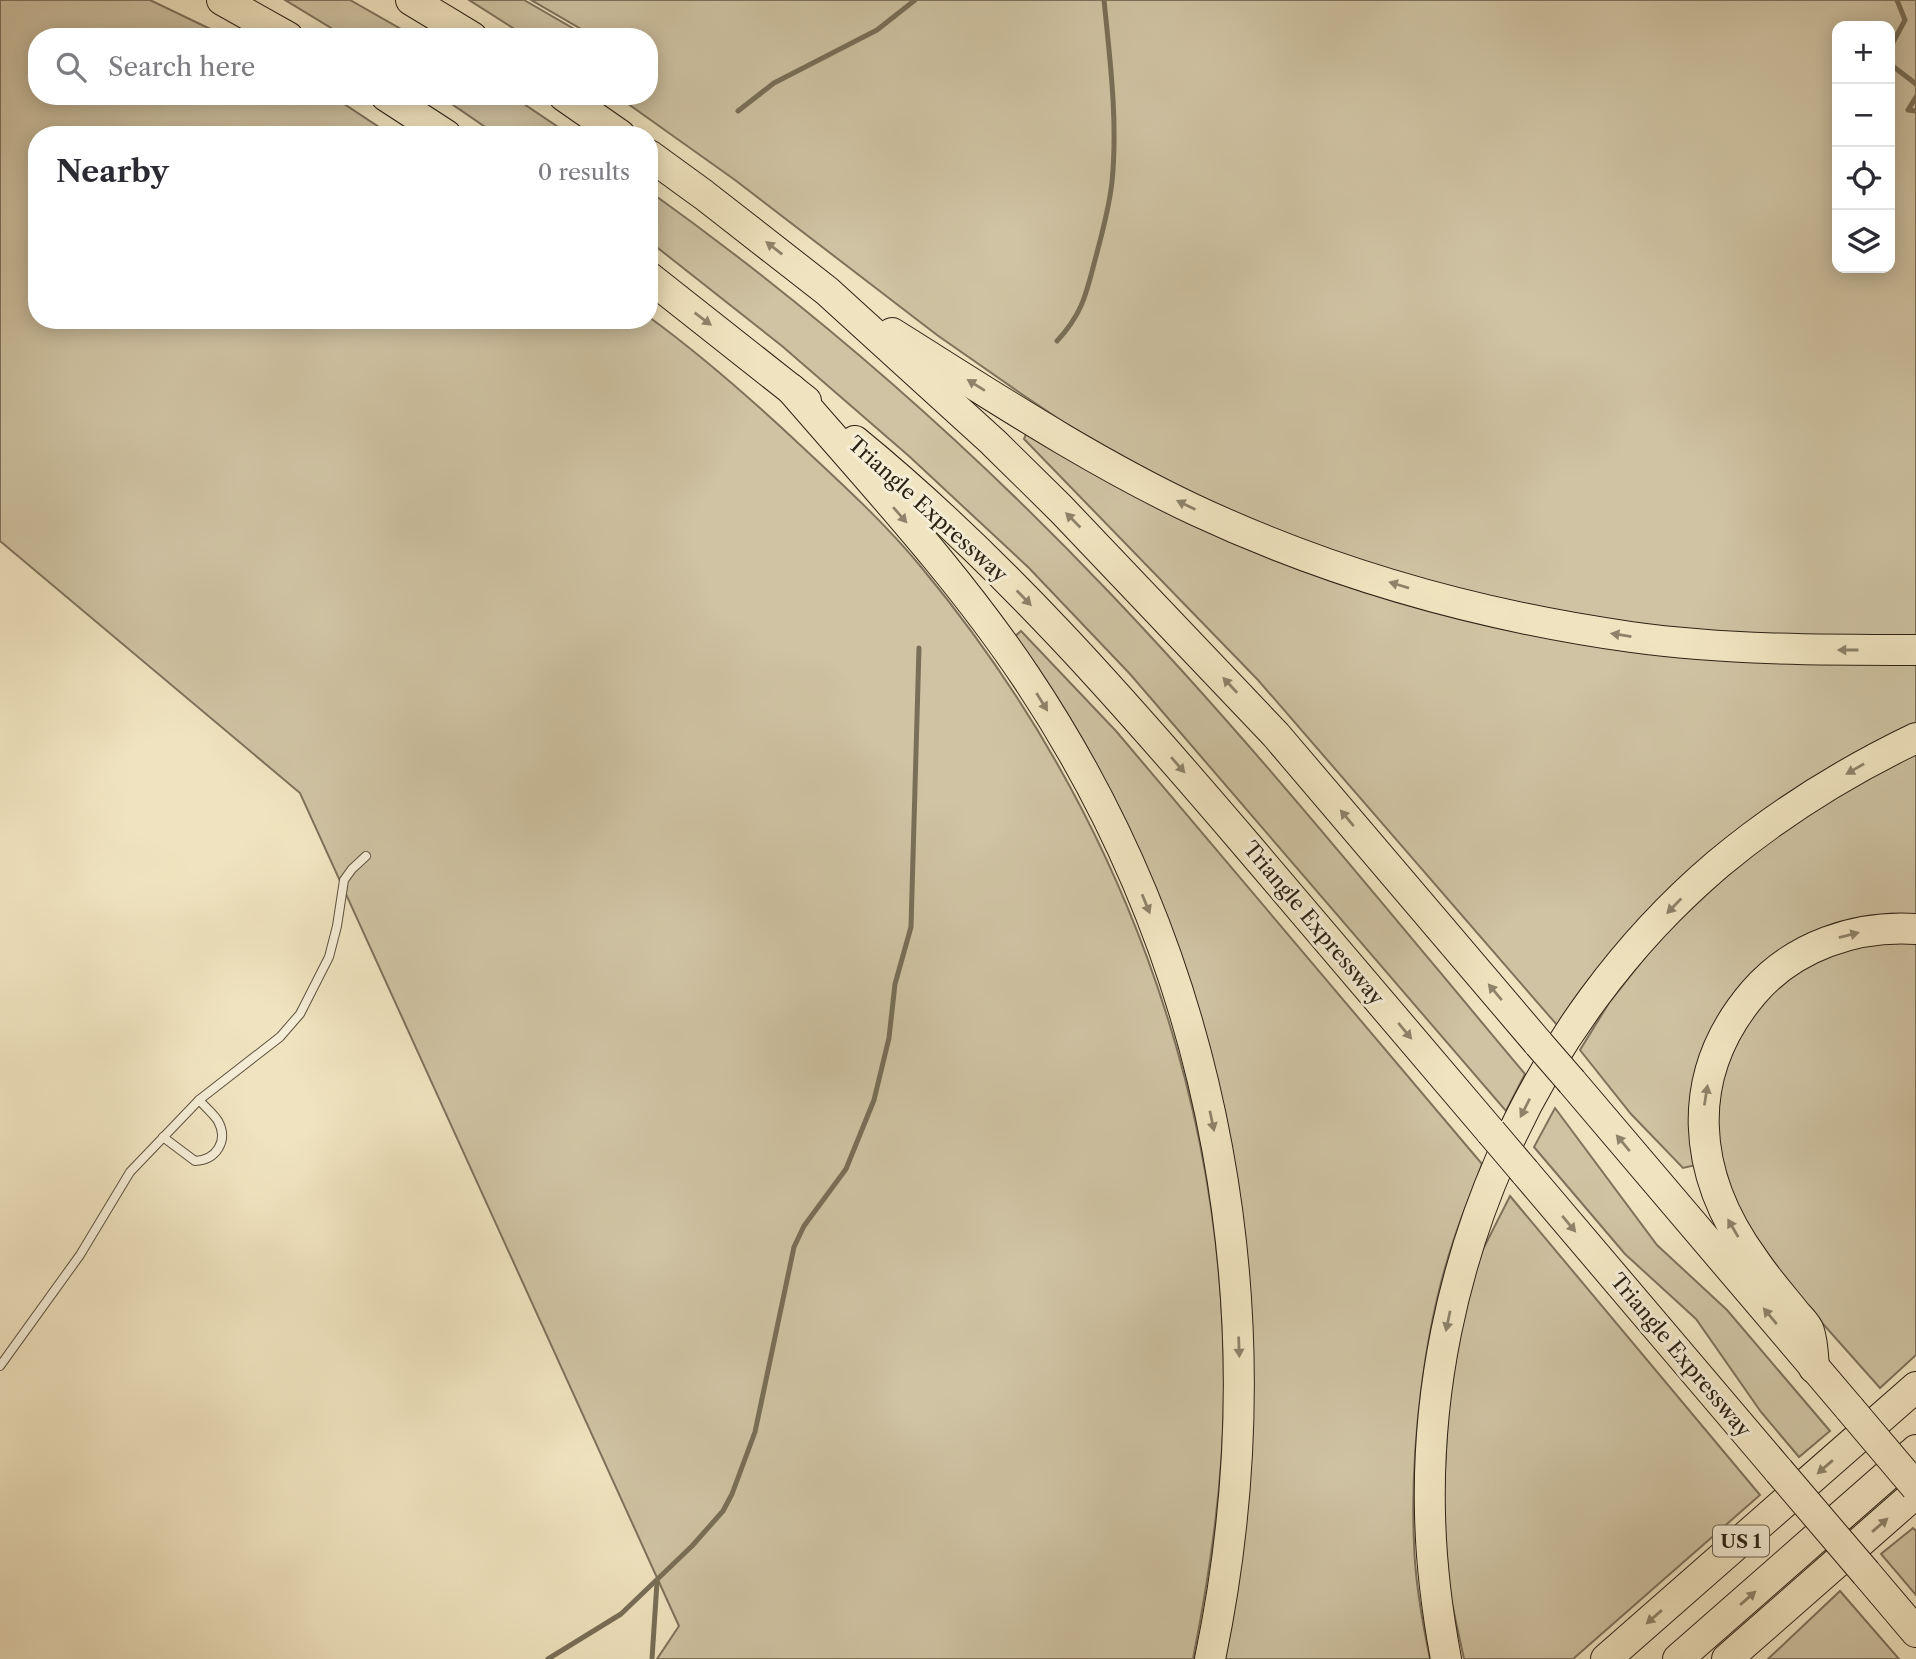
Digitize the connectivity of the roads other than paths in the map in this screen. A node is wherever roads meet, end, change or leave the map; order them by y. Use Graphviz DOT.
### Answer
graph roads {
  1 [pos="222,0"];
  2 [pos="411,0"];
  3 [pos="272,28"];
  4 [pos="457,28"];
  5 [pos="400,105"];
  6 [pos="577,105"];
  7 [pos="432,126"];
  8 [pos="607,126"];
  9 [pos="658,162"];
  10 [pos="658,284"];
  11 [pos="827,291"];
  12 [pos="791,389"];
  13 [pos="1916,650"];
  14 [pos="1916,738"];
  15 [pos="366,856"];
  16 [pos="1916,929"];
  17 [pos="199,1100"];
  18 [pos="163,1137"];
  19 [pos="0,1366"];
  20 [pos="1814,1368"];
  21 [pos="1916,1369"];
  22 [pos="1916,1387"];
  23 [pos="1876,1422"];
  24 [pos="1916,1450"];
  25 [pos="1916,1487"];
  26 [pos="1916,1493"];
  27 [pos="1915,1634"];
  28 [pos="1749,1647"];
  29 [pos="1210,1659"];
  30 [pos="1446,1659"];
  31 [pos="1606,1659"];
  32 [pos="1678,1659"];
  33 [pos="1727,1659"];
  1 -- 3 [label="highway"];
  2 -- 4 [label="highway"];
  5 -- 7 [label="highway"];
  6 -- 8 [label="highway"];
  11 -- 9 [label="highway, one-way"];
  10 -- 12 [label="highway, Triangle Expressway, one-way"];
  13 -- 11 [label="highway, one-way"];
  20 -- 11 [label="highway, one-way, bridge"];
  12 -- 27 [label="highway, Triangle Expressway, one-way, bridge"];
  12 -- 29 [label="highway, one-way"];
  14 -- 30 [label="highway, one-way"];
  15 -- 17 [label="lane"];
  20 -- 16 [label="highway, one-way"];
  17 -- 18 [label="lane"];
  17 -- 18 [label="lane"];
  18 -- 19 [label="lane"];
  20 -- 25 [label="highway, bridge"];
  21 -- 23 [label="highway"];
  22 -- 23 [label="highway, US 1"];
  23 -- 31 [label="highway, US 1, one-way"];
  32 -- 24 [label="highway, US 1, one-way"];
  28 -- 26 [label="highway, one-way"];
  28 -- 33 [label="highway"];
}
